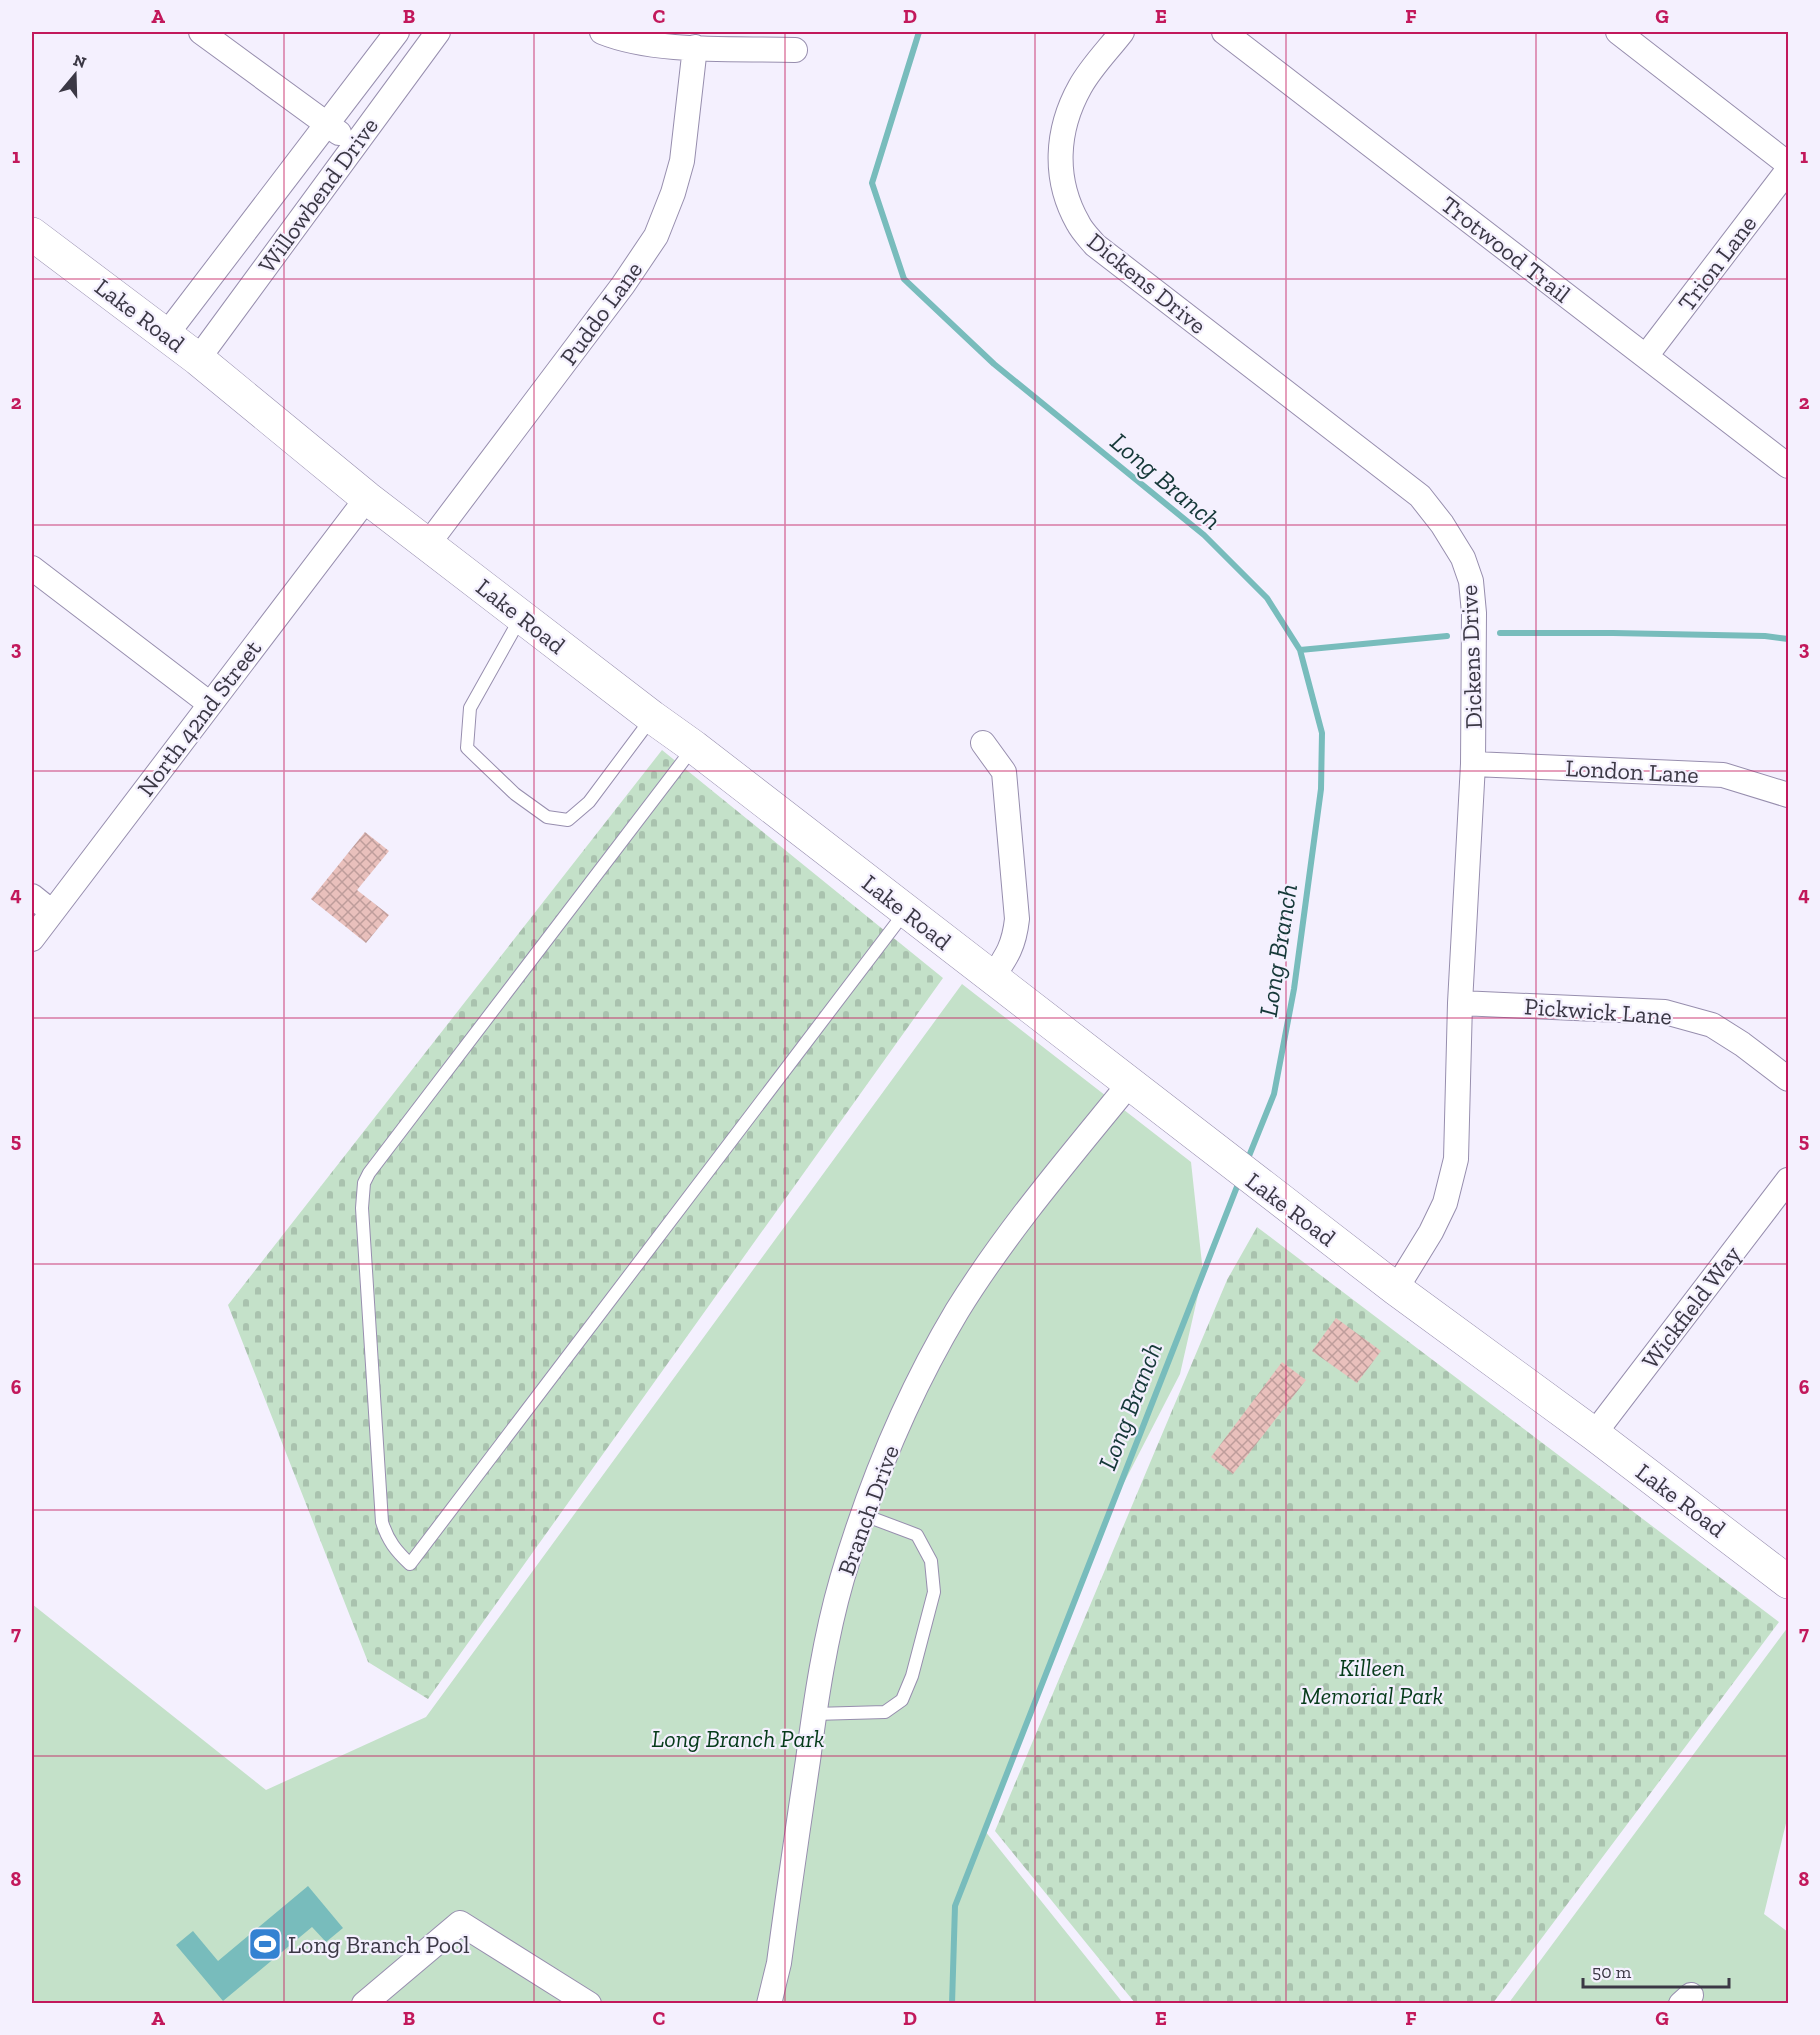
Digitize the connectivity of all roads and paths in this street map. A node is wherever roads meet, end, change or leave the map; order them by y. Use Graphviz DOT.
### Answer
graph roads {
  1 [pos="201,32"];
  2 [pos="397,32"];
  3 [pos="438,32"];
  4 [pos="602,32"];
  5 [pos="1122,32"];
  6 [pos="1224,32"];
  7 [pos="1618,32"];
  8 [pos="695,48"];
  9 [pos="795,50"];
  10 [pos="327,125"];
  11 [pos="356,145"];
  12 [pos="1788,164"];
  13 [pos="1788,170"];
  14 [pos="32,234"];
  15 [pos="166,335"];
  16 [pos="1646,356"];
  17 [pos="198,360"];
  18 [pos="1788,466"];
  19 [pos="367,498"];
  20 [pos="428,544"];
  21 [pos="32,568"];
  22 [pos="522,616"];
  23 [pos="210,704"];
  24 [pos="652,717"];
  25 [pos="983,742"];
  26 [pos="694,747"];
  27 [pos="1473,764"];
  28 [pos="1788,795"];
  29 [pos="32,896"];
  30 [pos="906,911"];
  31 [pos="52,912"];
  32 [pos="32,939"];
  33 [pos="992,978"];
  34 [pos="1460,1003"];
  35 [pos="1788,1079"];
  36 [pos="1130,1083"];
  37 [pos="1788,1180"];
  38 [pos="1396,1289"];
  39 [pos="1594,1434"];
  40 [pos="864,1515"];
  41 [pos="1788,1582"];
  42 [pos="814,1714"];
  43 [pos="363,2004"];
  44 [pos="589,2004"];
  45 [pos="769,2004"];
  1 -- 10 [label="street"];
  2 -- 10 [label="street, Willowbend Drive"];
  3 -- 11 [label="street, Willowbend Drive"];
  4 -- 8 [label="street"];
  5 -- 27 [label="street, Dickens Drive"];
  6 -- 16 [label="street, Trotwood Trail"];
  7 -- 12 [label="street"];
  8 -- 9 [label="street"];
  8 -- 20 [label="street, Puddo Lane"];
  10 -- 11 [label="street"];
  10 -- 15 [label="street, Willowbend Drive"];
  11 -- 17 [label="street, Willowbend Drive"];
  13 -- 16 [label="street, Trion Lane"];
  14 -- 15 [label="street, Lake Road"];
  15 -- 17 [label="street, Lake Road"];
  16 -- 18 [label="street, Trotwood Trail"];
  17 -- 19 [label="street, Lake Road"];
  19 -- 20 [label="street, Lake Road"];
  19 -- 23 [label="street, North 42nd Street"];
  20 -- 22 [label="street, Lake Road"];
  21 -- 23 [label="street"];
  22 -- 24 [label="street, Lake Road"];
  22 -- 24 [label="lane"];
  23 -- 31 [label="street, North 42nd Street"];
  24 -- 26 [label="street, Lake Road"];
  25 -- 33 [label="street"];
  26 -- 30 [label="street, Lake Road"];
  26 -- 30 [label="lane"];
  27 -- 28 [label="street, London Lane"];
  27 -- 34 [label="street, Dickens Drive"];
  29 -- 31 [label="street"];
  30 -- 33 [label="street, Lake Road"];
  31 -- 32 [label="street, North 42nd Street"];
  33 -- 36 [label="street, Lake Road"];
  34 -- 35 [label="street, Pickwick Lane"];
  34 -- 38 [label="street, Dickens Drive"];
  36 -- 38 [label="street, Lake Road"];
  36 -- 40 [label="street, Branch Drive"];
  37 -- 39 [label="street, Wickfield Way"];
  38 -- 39 [label="street, Lake Road"];
  39 -- 41 [label="street, Lake Road"];
  40 -- 42 [label="street, Branch Drive"];
  40 -- 42 [label="lane"];
  42 -- 45 [label="street, Branch Drive"];
  43 -- 44 [label="street"];
}
